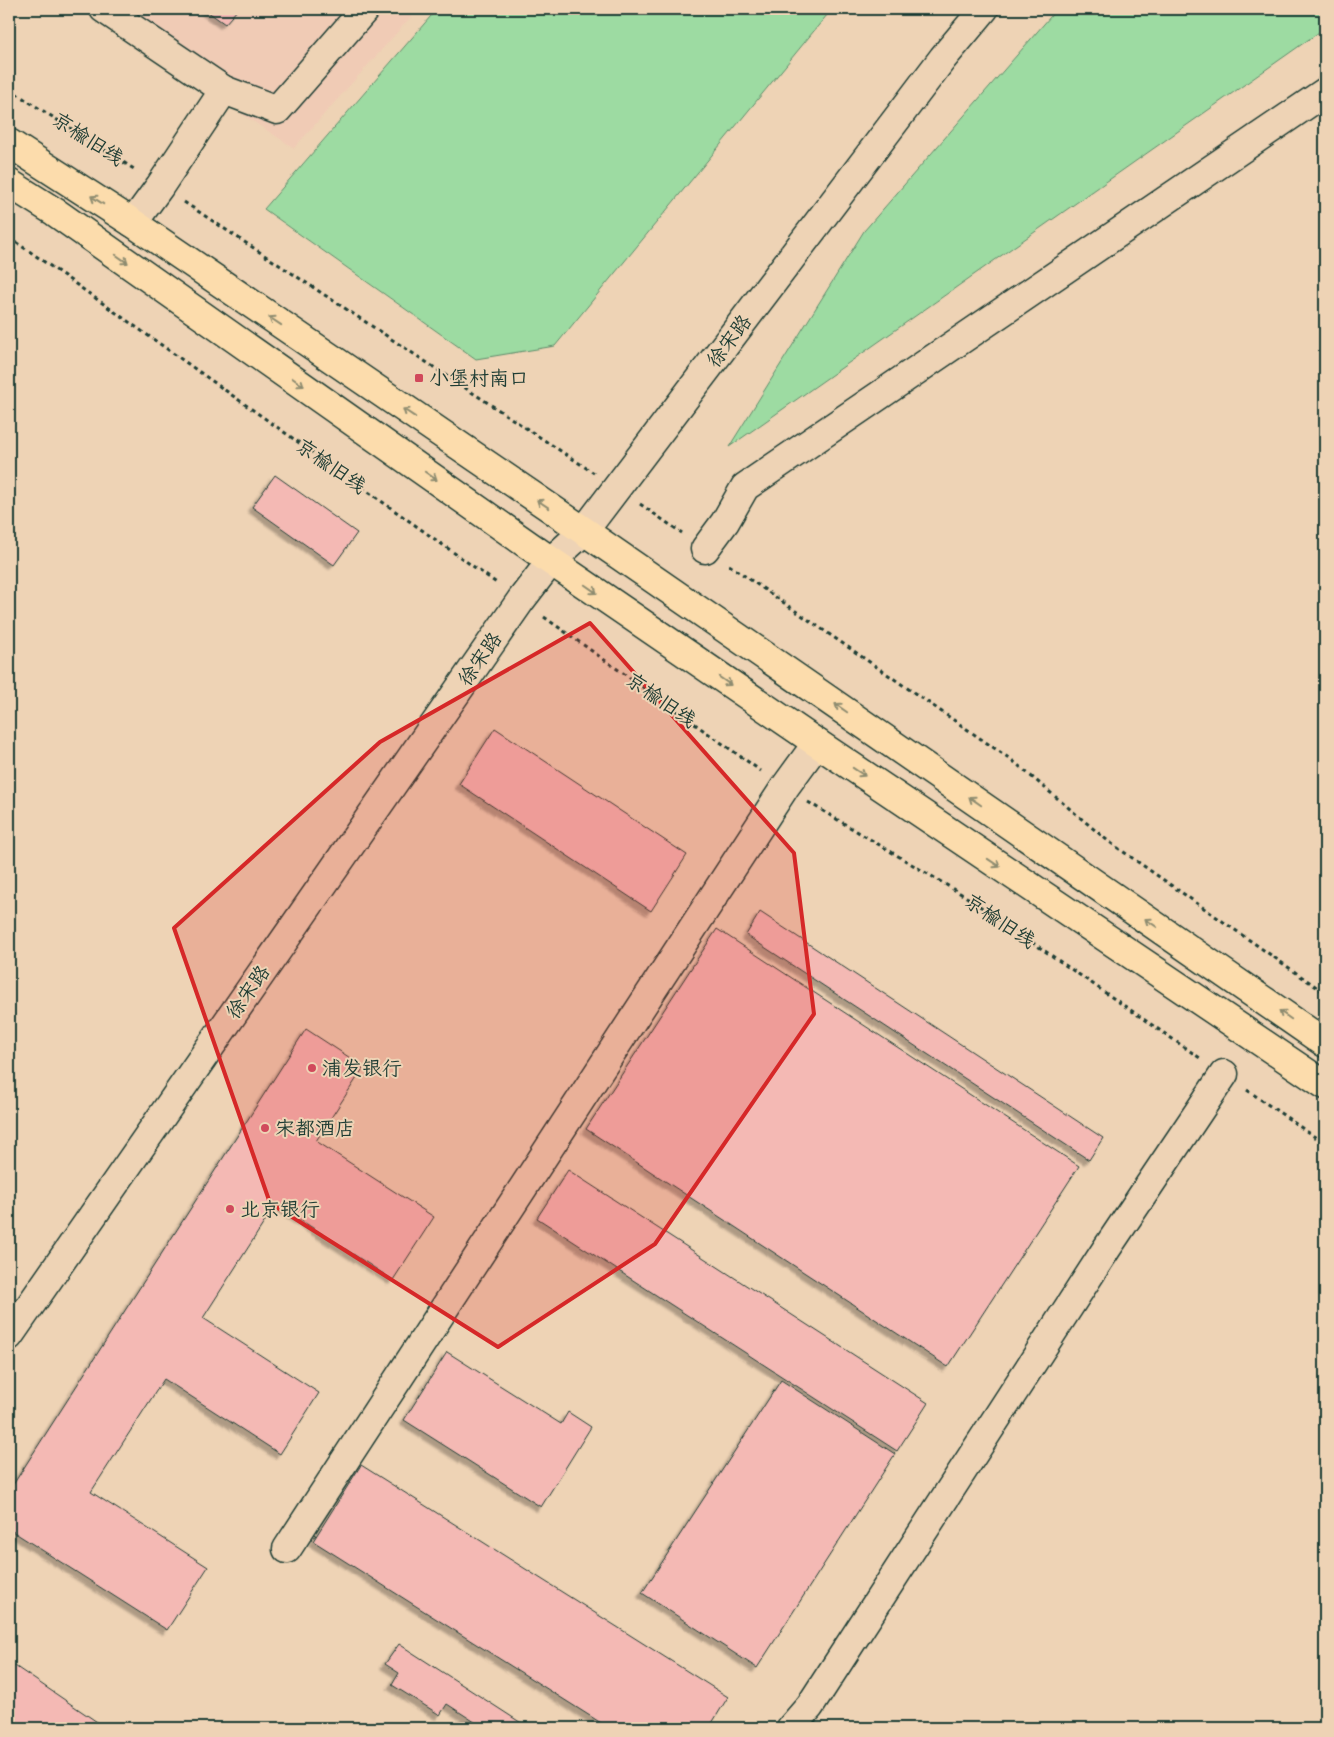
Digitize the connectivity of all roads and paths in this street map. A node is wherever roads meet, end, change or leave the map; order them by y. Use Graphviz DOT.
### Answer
graph roads {
  1 [pos="104,9"];
  2 [pos="365,9"];
  3 [pos="984,9"];
  4 [pos="9,89"];
  5 [pos="224,90"];
  6 [pos="1325,92"];
  7 [pos="9,143"];
  8 [pos="9,183"];
  9 [pos="160,186"];
  10 [pos="132,223"];
  11 [pos="9,238"];
  12 [pos="617,488"];
  13 [pos="584,531"];
  14 [pos="705,549"];
  15 [pos="551,561"];
  16 [pos="521,600"];
  17 [pos="816,743"];
  18 [pos="785,788"];
  19 [pos="1325,993"];
  20 [pos="1325,1043"];
  21 [pos="1224,1074"];
  22 [pos="1325,1085"];
  23 [pos="1325,1144"];
  24 [pos="9,1336"];
  25 [pos="287,1549"];
  26 [pos="791,1728"];
  1 -- 5 [label="street"];
  2 -- 5 [label="street"];
  3 -- 12 [label="street, 徐宋路"];
  4 -- 9 [label="path, 京榆旧线"];
  5 -- 9 [label="street"];
  6 -- 14 [label="street"];
  10 -- 7 [label="main road, one-way"];
  8 -- 15 [label="main road, one-way"];
  9 -- 10 [label="street"];
  9 -- 12 [label="path, 京榆旧线"];
  13 -- 10 [label="main road, one-way"];
  11 -- 16 [label="path, 京榆旧线"];
  12 -- 13 [label="street, 徐宋路"];
  12 -- 14 [label="path, 京榆旧线"];
  13 -- 15 [label="street, 徐宋路"];
  20 -- 13 [label="main road, one-way"];
  14 -- 19 [label="path, 京榆旧线"];
  15 -- 16 [label="street, 徐宋路"];
  15 -- 17 [label="main road, one-way"];
  16 -- 18 [label="path, 京榆旧线"];
  16 -- 24 [label="street, 徐宋路"];
  17 -- 18 [label="street"];
  17 -- 22 [label="main road, one-way"];
  18 -- 21 [label="path, 京榆旧线"];
  18 -- 25 [label="street"];
  21 -- 23 [label="path, 京榆旧线"];
  21 -- 26 [label="street"];
}
